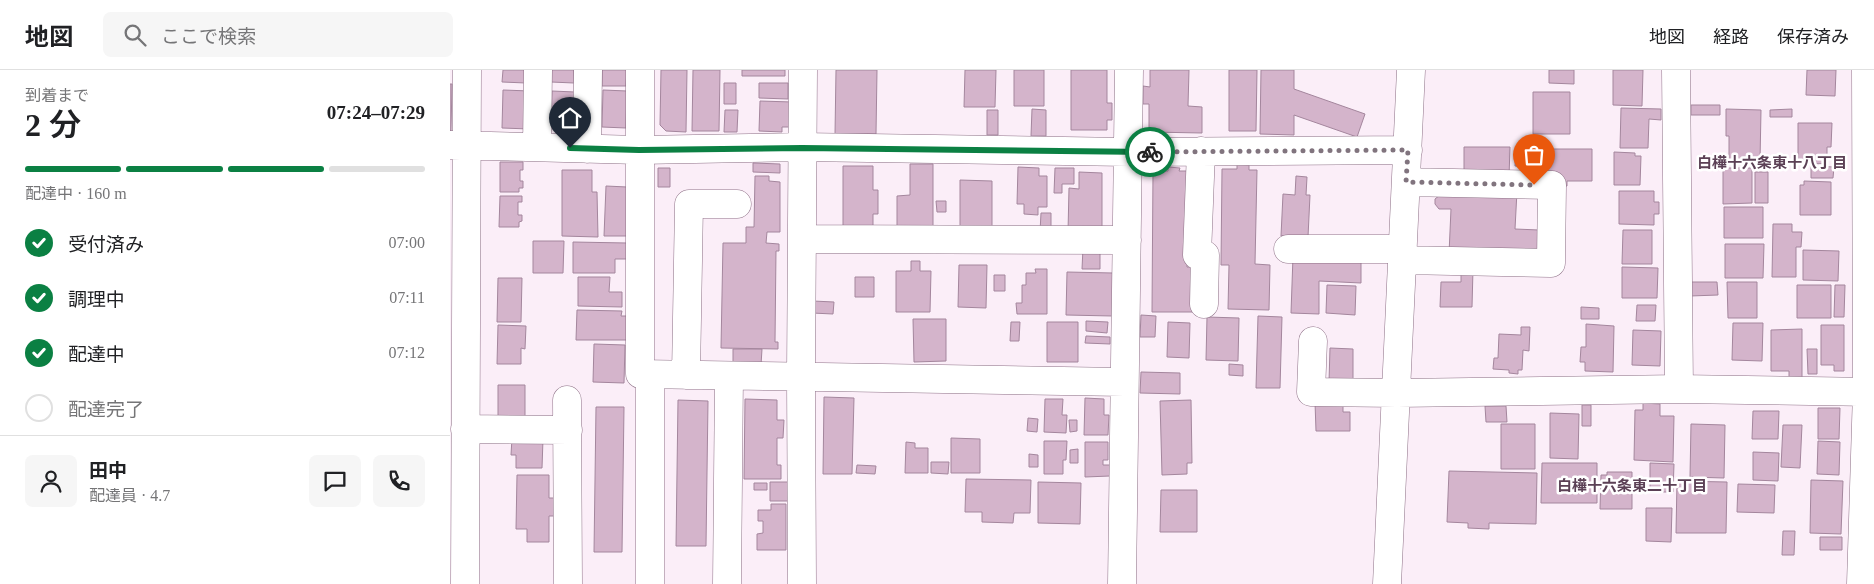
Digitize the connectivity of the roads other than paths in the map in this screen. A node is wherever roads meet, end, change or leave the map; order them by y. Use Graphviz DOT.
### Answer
graph roads {
  1 [pos="467,70"];
  2 [pos="538,70"];
  3 [pos="588,70"];
  4 [pos="640,70"];
  5 [pos="803,70"];
  6 [pos="1129,70"];
  7 [pos="1411,70"];
  8 [pos="1676,70"];
  9 [pos="1866,70"];
  10 [pos="458,145"];
  11 [pos="537,147"];
  12 [pos="587,148"];
  13 [pos="802,148"];
  14 [pos="639,150"];
  15 [pos="1408,150"];
  16 [pos="1201,151"];
  17 [pos="1128,152"];
  18 [pos="1406,182"];
  19 [pos="737,204"];
  20 [pos="802,239"];
  21 [pos="1127,240"];
  22 [pos="1288,249"];
  23 [pos="1403,254"];
  24 [pos="1204,304"];
  25 [pos="1313,341"];
  26 [pos="650,375"];
  27 [pos="686,375"];
  28 [pos="729,376"];
  29 [pos="801,377"];
  30 [pos="1124,382"];
  31 [pos="1679,390"];
  32 [pos="1870,392"];
  33 [pos="1397,393"];
  34 [pos="567,400"];
  35 [pos="465,429"];
  36 [pos="568,430"];
  37 [pos="464,584"];
  38 [pos="568,584"];
  39 [pos="650,584"];
  40 [pos="727,584"];
  41 [pos="802,584"];
  42 [pos="1122,584"];
  43 [pos="1388,584"];
  44 [pos="1862,584"];
  1 -- 10 [label="street"];
  2 -- 11 [label="street"];
  3 -- 12 [label="street"];
  4 -- 14 [label="street"];
  5 -- 13 [label="street"];
  6 -- 17 [label="street"];
  7 -- 15 [label="street"];
  8 -- 31 [label="street"];
  9 -- 32 [label="street"];
  10 -- 11 [label="street"];
  10 -- 35 [label="street"];
  11 -- 12 [label="street"];
  12 -- 14 [label="street"];
  13 -- 14 [label="street"];
  13 -- 17 [label="street"];
  13 -- 20 [label="street"];
  14 -- 26 [label="street"];
  15 -- 16 [label="street"];
  15 -- 18 [label="street"];
  16 -- 17 [label="street"];
  16 -- 24 [label="street"];
  17 -- 21 [label="street"];
  18 -- 23 [label="street"];
  18 -- 23 [label="street"];
  19 -- 27 [label="street"];
  20 -- 21 [label="street"];
  20 -- 29 [label="street"];
  21 -- 30 [label="street"];
  22 -- 23 [label="street"];
  23 -- 33 [label="street"];
  25 -- 33 [label="street"];
  26 -- 27 [label="street"];
  26 -- 39 [label="street"];
  27 -- 28 [label="street"];
  28 -- 29 [label="street"];
  28 -- 40 [label="street"];
  29 -- 30 [label="street"];
  29 -- 41 [label="street"];
  30 -- 42 [label="street"];
  31 -- 32 [label="street"];
  31 -- 33 [label="street"];
  32 -- 44 [label="street"];
  33 -- 43 [label="street"];
  34 -- 36 [label="street"];
  35 -- 36 [label="street"];
  35 -- 37 [label="street"];
  36 -- 38 [label="street"];
}
